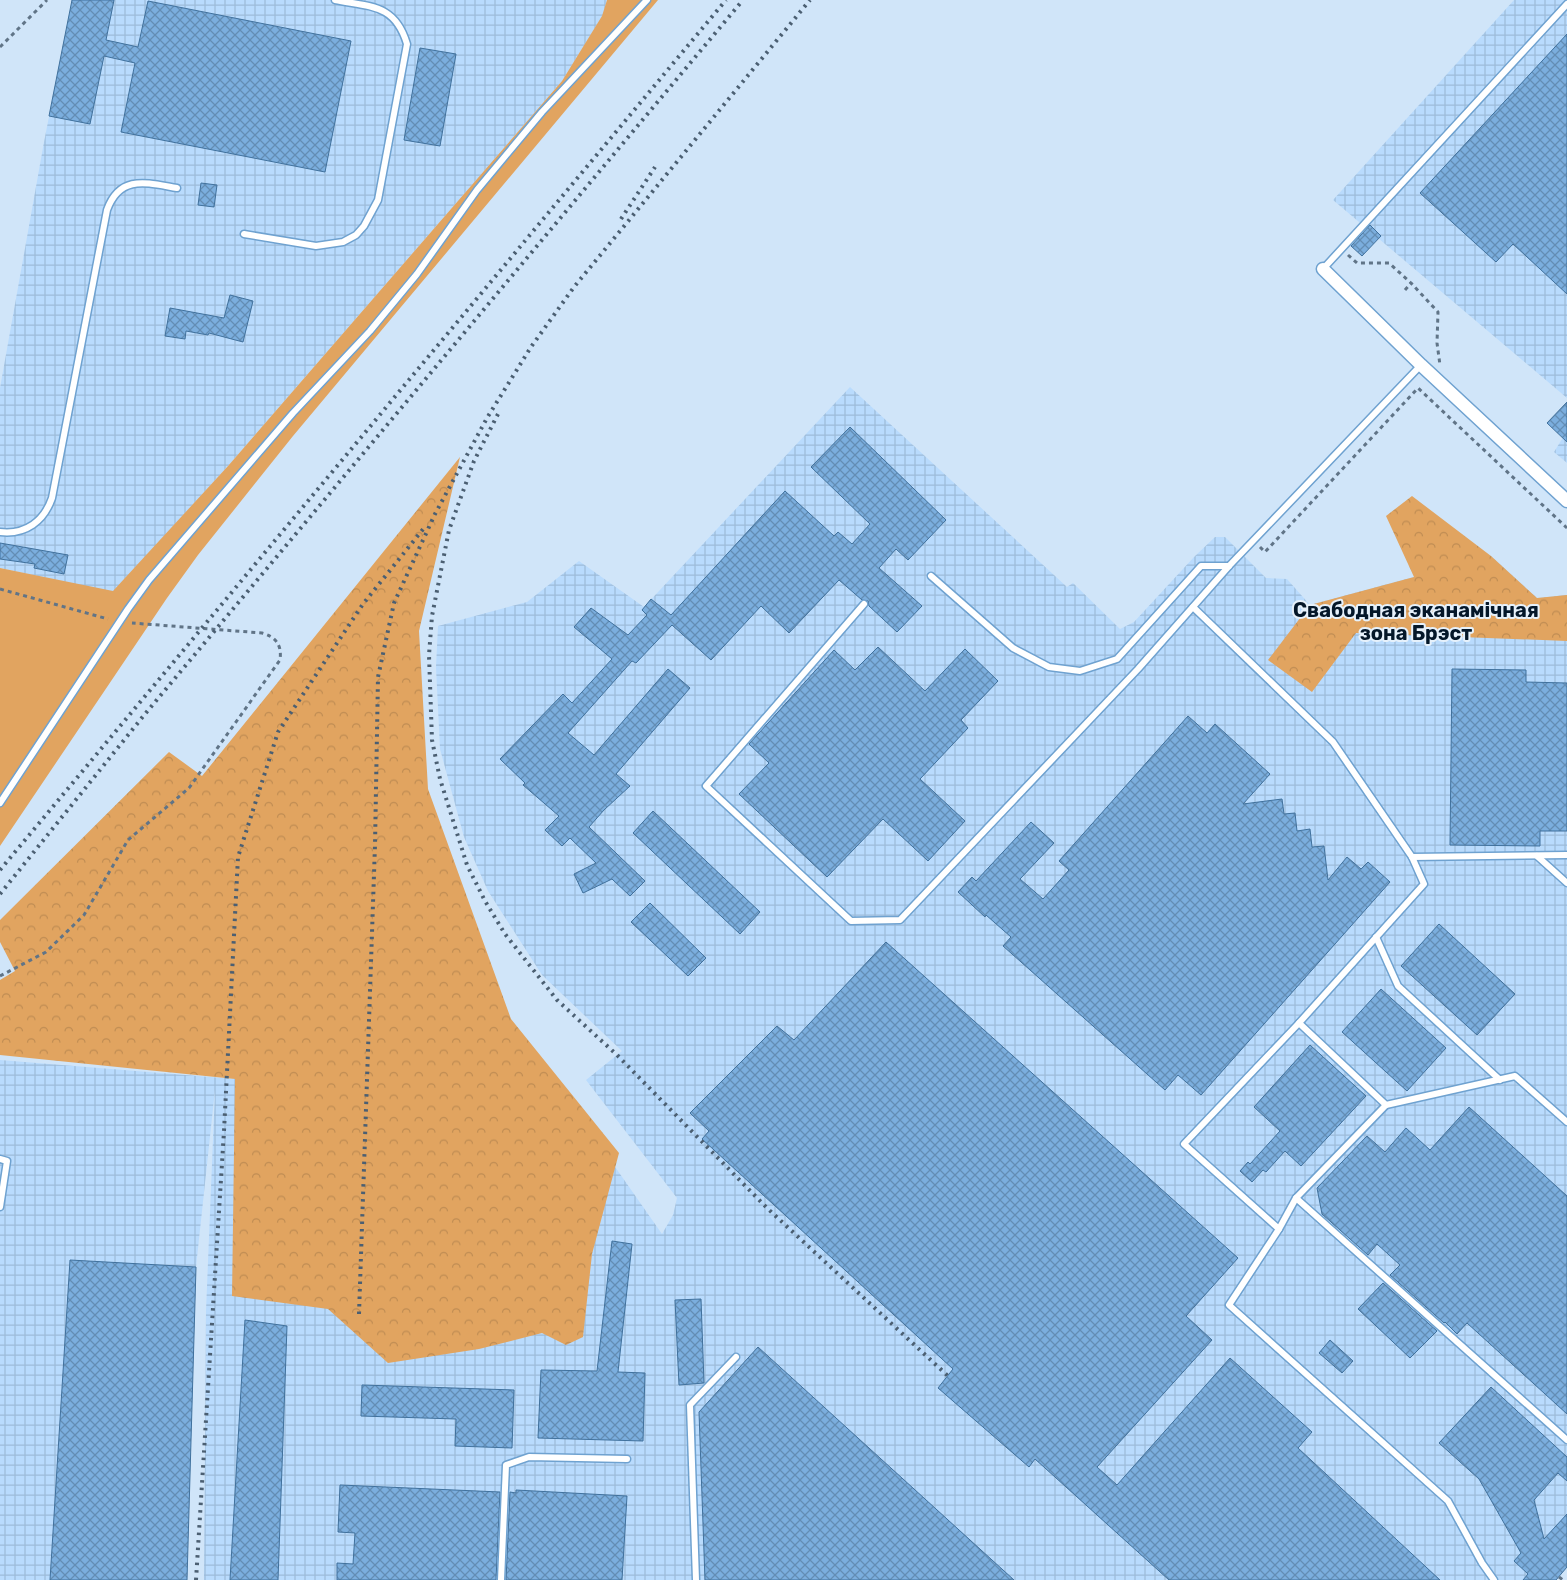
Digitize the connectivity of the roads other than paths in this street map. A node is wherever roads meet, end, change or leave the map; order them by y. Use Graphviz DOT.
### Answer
graph roads {
  1 [pos="335,0"];
  2 [pos="647,0"];
  3 [pos="1567,4"];
  4 [pos="177,188"];
  5 [pos="244,234"];
  6 [pos="1323,269"];
  7 [pos="1421,365"];
  8 [pos="1567,501"];
  9 [pos="0,532"];
  10 [pos="1229,566"];
  11 [pos="931,576"];
  12 [pos="864,604"];
  13 [pos="1193,607"];
  14 [pos="0,803"];
  15 [pos="1567,855"];
  16 [pos="1412,856"];
  17 [pos="1538,856"];
  18 [pos="1567,883"];
  19 [pos="1376,937"];
  20 [pos="1299,1023"];
  21 [pos="1500,1080"];
  22 [pos="1386,1105"];
  23 [pos="1567,1122"];
  24 [pos="0,1159"];
  25 [pos="1296,1198"];
  26 [pos="0,1207"];
  27 [pos="1279,1229"];
  28 [pos="736,1357"];
  29 [pos="1567,1440"];
  30 [pos="627,1459"];
  31 [pos="501,1580"];
  32 [pos="696,1580"];
  33 [pos="1494,1580"];
  1 -- 5 [label="lane"];
  2 -- 14 [label="lane"];
  3 -- 6 [label="lane"];
  4 -- 9 [label="lane"];
  6 -- 7 [label="street"];
  7 -- 8 [label="street"];
  7 -- 10 [label="lane"];
  10 -- 11 [label="lane"];
  10 -- 13 [label="lane"];
  12 -- 13 [label="lane"];
  13 -- 16 [label="lane"];
  15 -- 17 [label="lane"];
  16 -- 17 [label="lane"];
  16 -- 19 [label="lane"];
  17 -- 18 [label="lane"];
  19 -- 20 [label="lane"];
  19 -- 21 [label="lane"];
  20 -- 22 [label="lane"];
  20 -- 27 [label="lane"];
  21 -- 22 [label="lane"];
  21 -- 23 [label="lane"];
  22 -- 25 [label="lane"];
  24 -- 26 [label="lane"];
  25 -- 27 [label="lane"];
  25 -- 29 [label="lane"];
  27 -- 33 [label="lane"];
  28 -- 32 [label="lane"];
  30 -- 31 [label="lane"];
}
